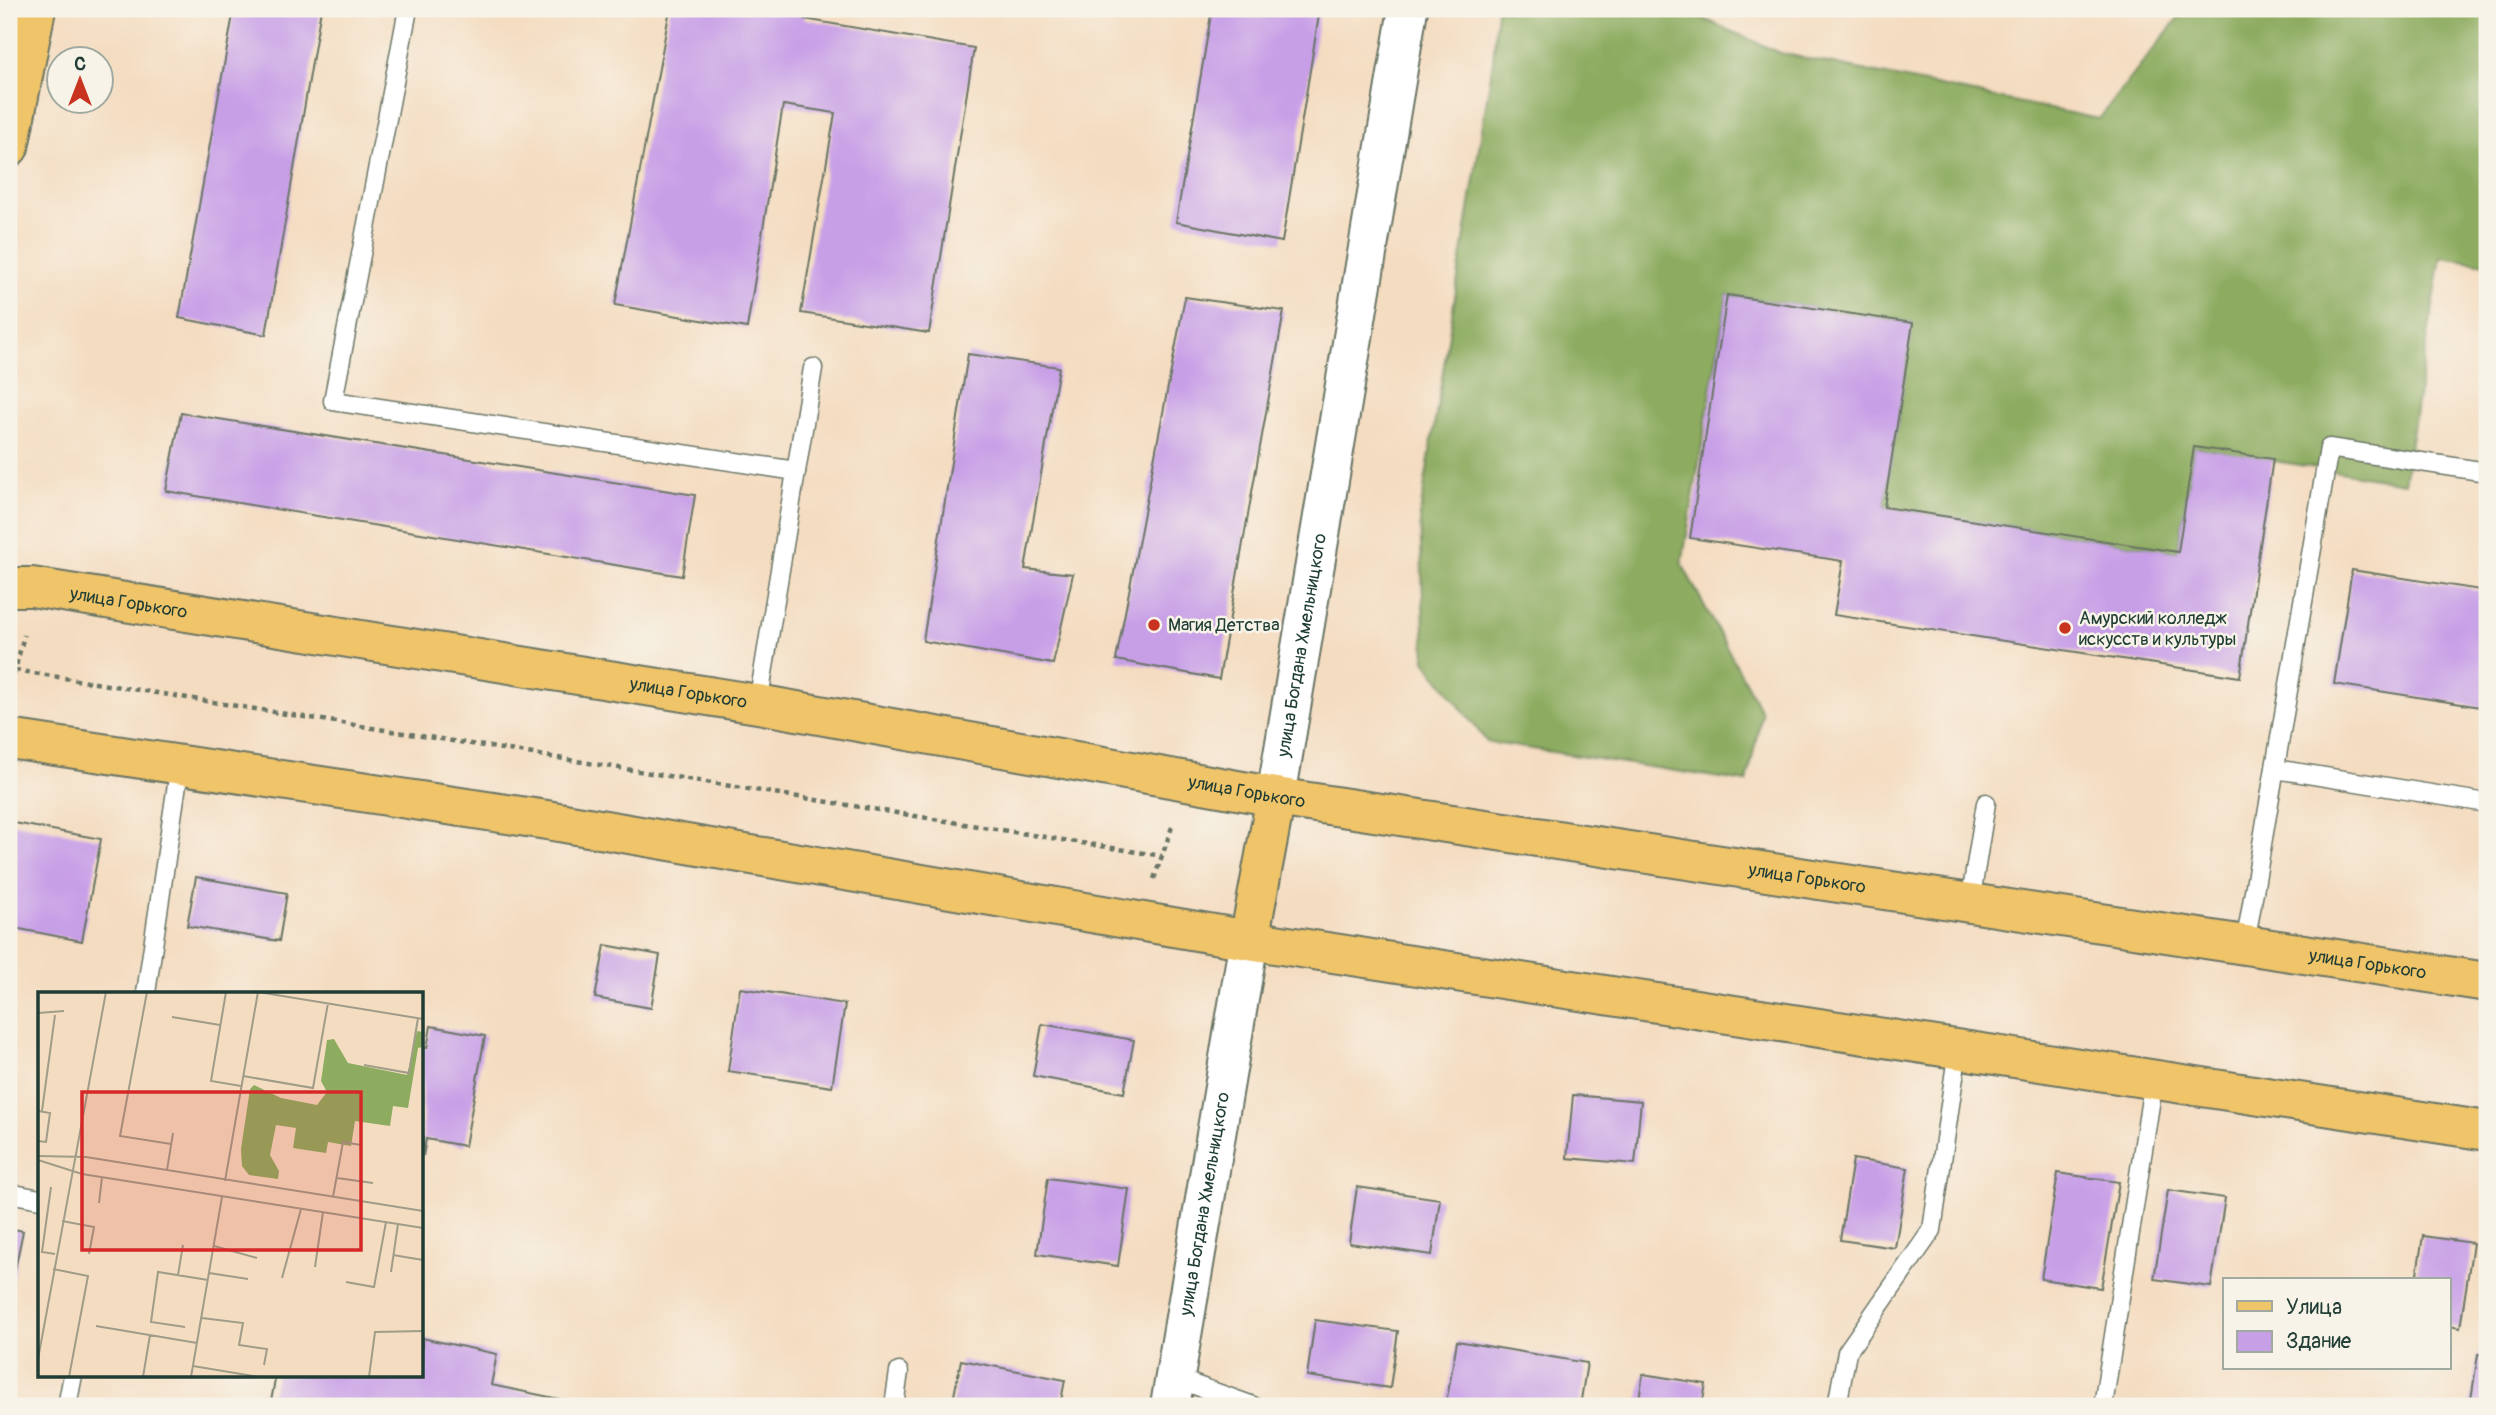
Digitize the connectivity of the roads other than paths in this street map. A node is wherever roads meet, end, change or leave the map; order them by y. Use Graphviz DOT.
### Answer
graph roads {
  1 [pos="36,9"];
  2 [pos="408,9"];
  3 [pos="1408,9"];
  4 [pos="9,147"];
  5 [pos="813,368"];
  6 [pos="796,471"];
  7 [pos="2487,472"];
  8 [pos="9,587"];
  9 [pos="758,704"];
  10 [pos="9,738"];
  11 [pos="180,764"];
  12 [pos="2275,769"];
  13 [pos="1276,797"];
  14 [pos="1986,803"];
  15 [pos="2487,803"];
  16 [pos="1970,903"];
  17 [pos="1249,940"];
  18 [pos="2245,945"];
  19 [pos="2487,982"];
  20 [pos="146,992"];
  21 [pos="1958,1049"];
  22 [pos="2154,1079"];
  23 [pos="2487,1130"];
  24 [pos="9,1193"];
  25 [pos="38,1199"];
  26 [pos="900,1372"];
  27 [pos="73,1376"];
  28 [pos="1172,1392"];
  29 [pos="67,1406"];
  30 [pos="894,1406"];
  31 [pos="1253,1406"];
  32 [pos="1837,1406"];
  33 [pos="2103,1406"];
  1 -- 4 [label="main road"];
  2 -- 6 [label="lane"];
  3 -- 13 [label="street, улица Богдана Хмельницкого"];
  5 -- 6 [label="lane"];
  6 -- 9 [label="lane"];
  7 -- 12 [label="lane"];
  8 -- 9 [label="main road, улица Горького"];
  9 -- 13 [label="main road, улица Горького"];
  10 -- 11 [label="main road"];
  11 -- 17 [label="main road"];
  11 -- 20 [label="lane"];
  12 -- 15 [label="lane"];
  12 -- 18 [label="lane"];
  13 -- 16 [label="main road, улица Горького"];
  13 -- 17 [label="main road, улица Богдана Хмельницкого"];
  14 -- 16 [label="lane"];
  16 -- 18 [label="main road, улица Горького"];
  17 -- 21 [label="main road"];
  17 -- 28 [label="street, улица Богдана Хмельницкого"];
  18 -- 19 [label="main road, улица Горького"];
  21 -- 22 [label="main road"];
  21 -- 32 [label="lane"];
  22 -- 23 [label="main road"];
  22 -- 33 [label="lane"];
  24 -- 25 [label="lane"];
  26 -- 30 [label="lane"];
  27 -- 29 [label="lane"];
  28 -- 31 [label="lane"];
}
